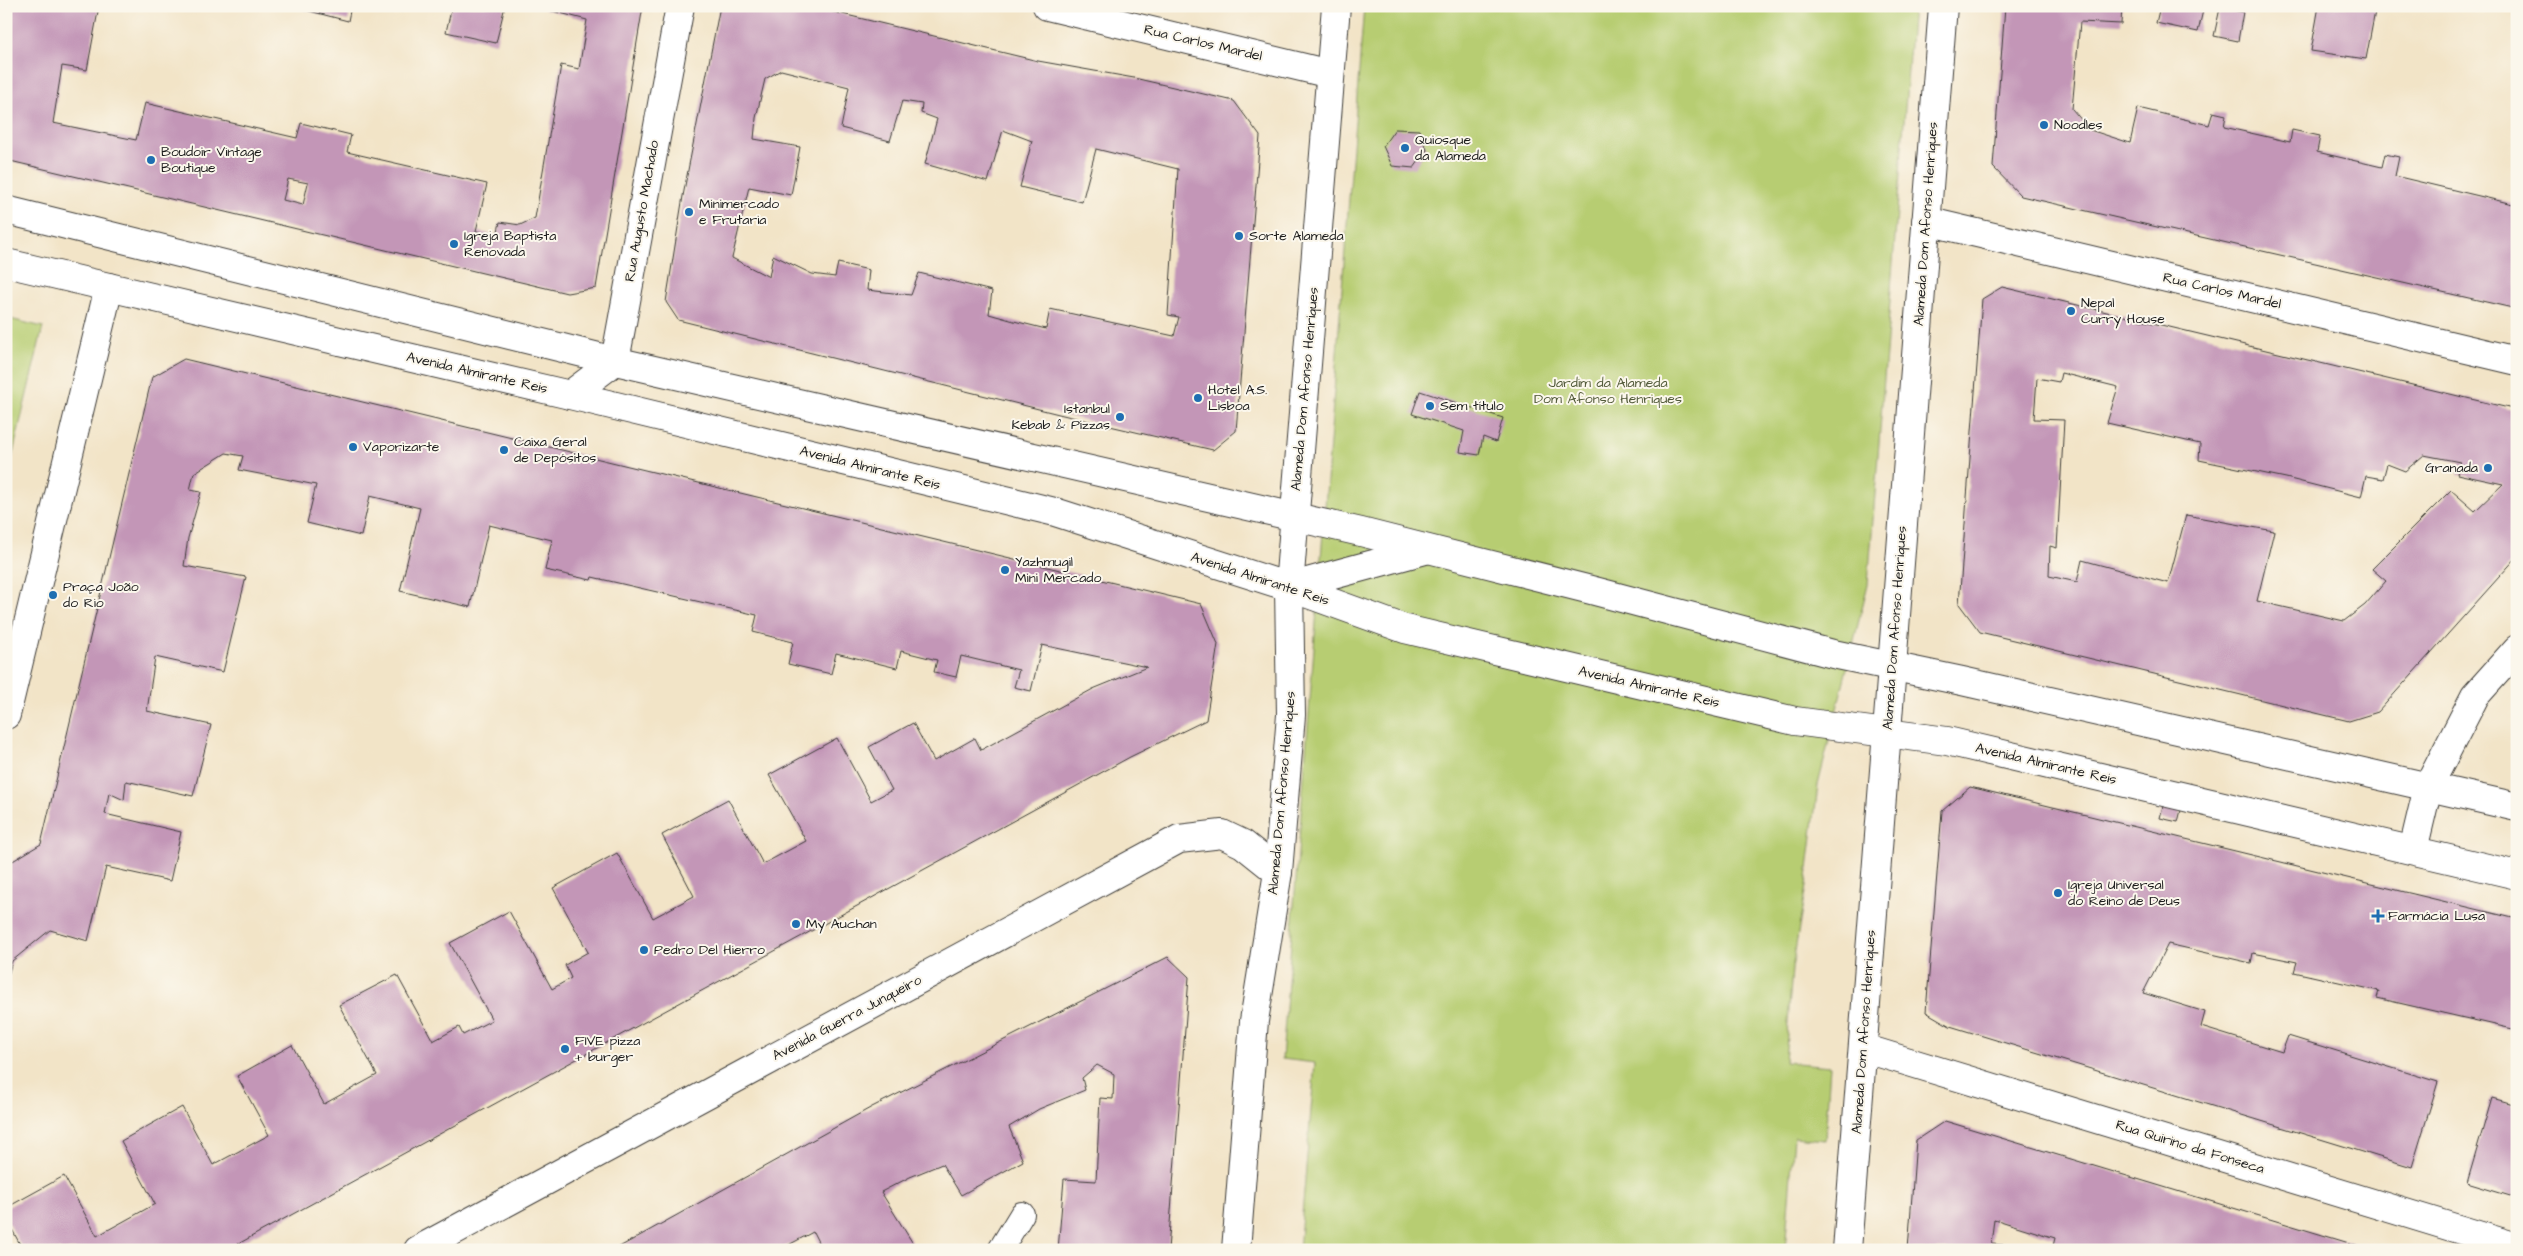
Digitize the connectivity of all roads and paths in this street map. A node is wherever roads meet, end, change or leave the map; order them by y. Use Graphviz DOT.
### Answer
graph roads {
  1 [pos="680,6"];
  2 [pos="1047,6"];
  3 [pos="1336,6"];
  4 [pos="1943,6"];
  5 [pos="1330,74"];
  6 [pos="6,210"];
  7 [pos="1926,220"];
  8 [pos="6,262"];
  9 [pos="109,287"];
  10 [pos="615,362"];
  11 [pos="2517,362"];
  12 [pos="570,395"];
  13 [pos="1295,516"];
  14 [pos="1426,550"];
  15 [pos="1289,587"];
  16 [pos="2517,649"];
  17 [pos="1892,668"];
  18 [pos="6,715"];
  19 [pos="1887,733"];
  20 [pos="2428,786"];
  21 [pos="2517,807"];
  22 [pos="2413,850"];
  23 [pos="1278,872"];
  24 [pos="2517,874"];
  25 [pos="1863,1048"];
  26 [pos="1022,1214"];
  27 [pos="2517,1247"];
  28 [pos="418,1250"];
  29 [pos="1000,1250"];
  30 [pos="1236,1250"];
  31 [pos="1847,1250"];
  1 -- 10 [label="main road, Rua Augusto Machado"];
  2 -- 5 [label="main road, Rua Carlos Mardel"];
  3 -- 5 [label="main road, Alameda Dom Afonso Henriques"];
  4 -- 7 [label="main road, Alameda Dom Afonso Henriques"];
  5 -- 13 [label="main road, Alameda Dom Afonso Henriques"];
  6 -- 10 [label="main road"];
  7 -- 11 [label="main road, Rua Carlos Mardel"];
  7 -- 17 [label="main road, Alameda Dom Afonso Henriques"];
  8 -- 9 [label="main road, Avenida Almirante Reis"];
  9 -- 12 [label="main road, Avenida Almirante Reis"];
  9 -- 18 [label="main road"];
  10 -- 12 [label="main road"];
  10 -- 13 [label="main road"];
  12 -- 15 [label="main road, Avenida Almirante Reis"];
  13 -- 14 [label="main road"];
  13 -- 15 [label="main road, Alameda Dom Afonso Henriques"];
  14 -- 15 [label="main road"];
  14 -- 17 [label="main road"];
  15 -- 19 [label="main road, Avenida Almirante Reis"];
  15 -- 23 [label="main road, Alameda Dom Afonso Henriques"];
  16 -- 20 [label="main road"];
  17 -- 19 [label="main road, Alameda Dom Afonso Henriques"];
  17 -- 20 [label="main road"];
  19 -- 22 [label="main road, Avenida Almirante Reis"];
  19 -- 25 [label="main road, Alameda Dom Afonso Henriques"];
  20 -- 21 [label="main road"];
  20 -- 22 [label="main road"];
  22 -- 24 [label="main road, Avenida Almirante Reis"];
  23 -- 28 [label="main road, Avenida Guerra Junqueiro"];
  23 -- 30 [label="main road, Alameda Dom Afonso Henriques"];
  25 -- 27 [label="main road, Rua Quirino da Fonseca"];
  25 -- 31 [label="main road, Alameda Dom Afonso Henriques"];
  26 -- 29 [label="lane"];
}
